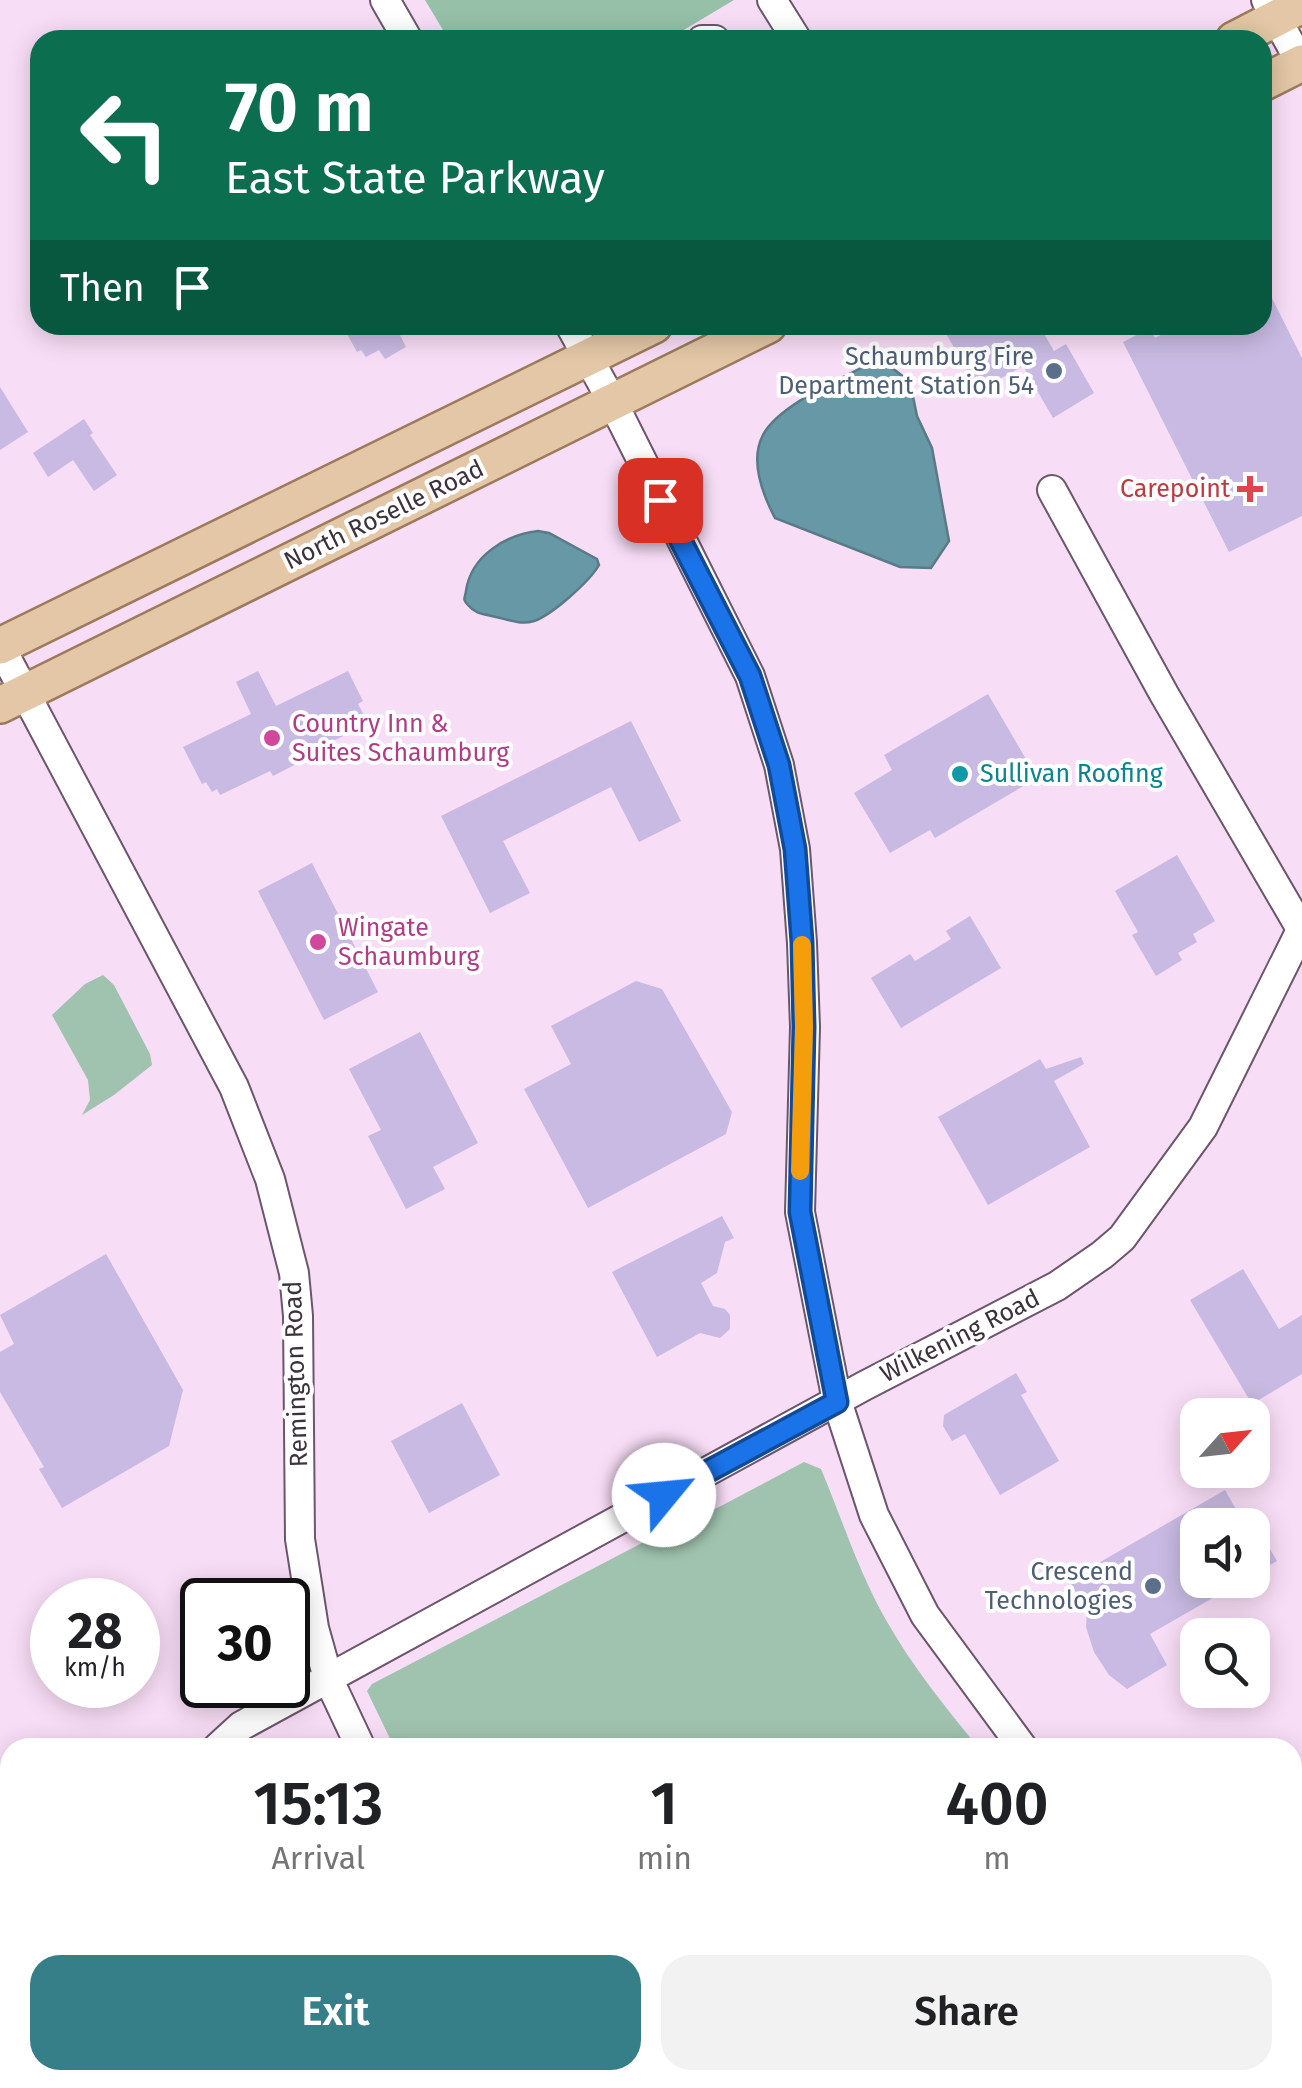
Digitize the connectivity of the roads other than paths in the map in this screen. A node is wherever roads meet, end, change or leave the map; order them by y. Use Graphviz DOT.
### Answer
graph roads {
  1 [pos="386,0"];
  2 [pos="772,0"];
  3 [pos="1281,8"];
  4 [pos="402,30"];
  5 [pos="791,30"];
  6 [pos="1249,30"];
  7 [pos="1302,64"];
  8 [pos="1272,78"];
  9 [pos="576,335"];
  10 [pos="633,335"];
  11 [pos="747,335"];
  12 [pos="588,357"];
  13 [pos="612,401"];
  14 [pos="1052,490"];
  15 [pos="0,646"];
  16 [pos="12,699"];
  17 [pos="1301,928"];
  18 [pos="837,1402"];
  19 [pos="328,1678"];
  20 [pos="228,1738"];
  21 [pos="356,1738"];
  22 [pos="1016,1738"];
  1 -- 4 [label="street"];
  2 -- 5 [label="street"];
  3 -- 6 [label="main road"];
  3 -- 7 [label="street"];
  7 -- 8 [label="main road"];
  9 -- 12 [label="street"];
  10 -- 12 [label="main road, North Roselle Road"];
  11 -- 13 [label="main road, North Roselle Road"];
  12 -- 13 [label="street"];
  12 -- 15 [label="main road, North Roselle Road"];
  13 -- 16 [label="main road, North Roselle Road"];
  13 -- 18 [label="street"];
  14 -- 17 [label="street"];
  15 -- 16 [label="street, Remington Road"];
  16 -- 19 [label="street, Remington Road"];
  17 -- 18 [label="street, Wilkening Road"];
  18 -- 19 [label="street, Wilkening Road"];
  18 -- 22 [label="street"];
  19 -- 20 [label="street, Wilkening Road"];
  19 -- 21 [label="street, Remington Road"];
}
